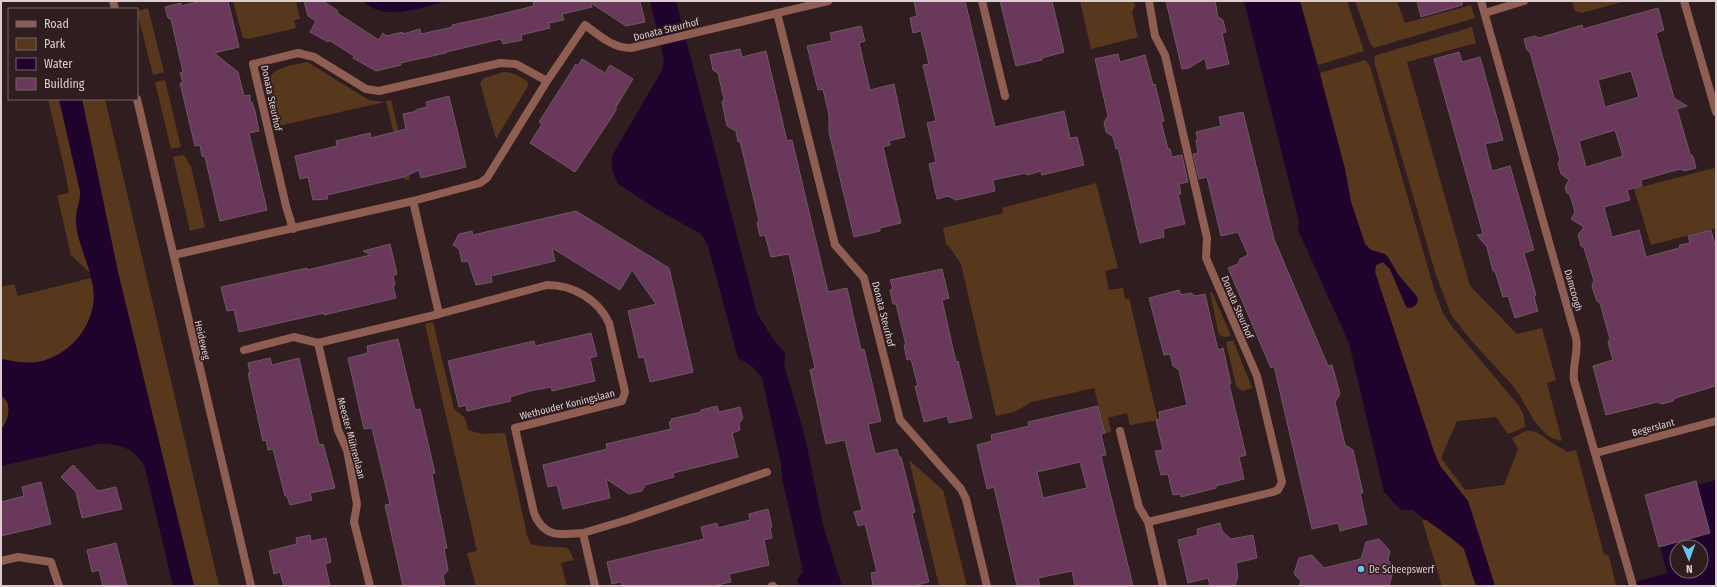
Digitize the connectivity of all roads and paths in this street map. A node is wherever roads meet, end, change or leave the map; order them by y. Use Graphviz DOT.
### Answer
graph roads {
  1 [pos="828,1"];
  2 [pos="982,1"];
  3 [pos="1149,1"];
  4 [pos="1482,1"];
  5 [pos="1524,1"];
  6 [pos="1684,1"];
  7 [pos="777,13"];
  8 [pos="1485,13"];
  9 [pos="546,81"];
  10 [pos="1005,96"];
  11 [pos="137,100"];
  12 [pos="1716,112"];
  13 [pos="413,201"];
  14 [pos="293,229"];
  15 [pos="174,255"];
  16 [pos="439,314"];
  17 [pos="318,343"];
  18 [pos="244,350"];
  19 [pos="1716,421"];
  20 [pos="1120,431"];
  21 [pos="1596,453"];
  22 [pos="767,472"];
  23 [pos="1148,522"];
  24 [pos="583,533"];
  25 [pos="1,561"];
  26 [pos="1632,583"];
  27 [pos="59,586"];
  28 [pos="251,586"];
  29 [pos="370,586"];
  30 [pos="594,586"];
  31 [pos="987,586"];
  32 [pos="1163,586"];
  1 -- 7 [label="street, Donata Steurhof"];
  2 -- 10 [label="street"];
  3 -- 23 [label="street, Donata Steurhof"];
  4 -- 8 [label="street, Damcoogh"];
  5 -- 8 [label="street"];
  6 -- 12 [label="street"];
  7 -- 9 [label="street, Donata Steurhof"];
  7 -- 31 [label="street, Donata Steurhof"];
  8 -- 21 [label="street, Damcoogh"];
  9 -- 13 [label="street, Donata Steurhof"];
  9 -- 14 [label="street, Donata Steurhof"];
  11 -- 15 [label="street, Heideweg"];
  13 -- 14 [label="street, Donata Steurhof"];
  13 -- 16 [label="street"];
  14 -- 15 [label="street, Donata Steurhof"];
  15 -- 28 [label="street, Heideweg"];
  16 -- 17 [label="street"];
  16 -- 24 [label="street, Wethouder Koningslaan"];
  17 -- 18 [label="street"];
  17 -- 29 [label="street, Meester Mührenlaan"];
  19 -- 21 [label="street, Begerslant"];
  20 -- 23 [label="street"];
  21 -- 26 [label="street, Damcoogh"];
  22 -- 24 [label="street, Wethouder Koningslaan"];
  23 -- 32 [label="street"];
  24 -- 30 [label="street"];
  25 -- 27 [label="street"];
}
